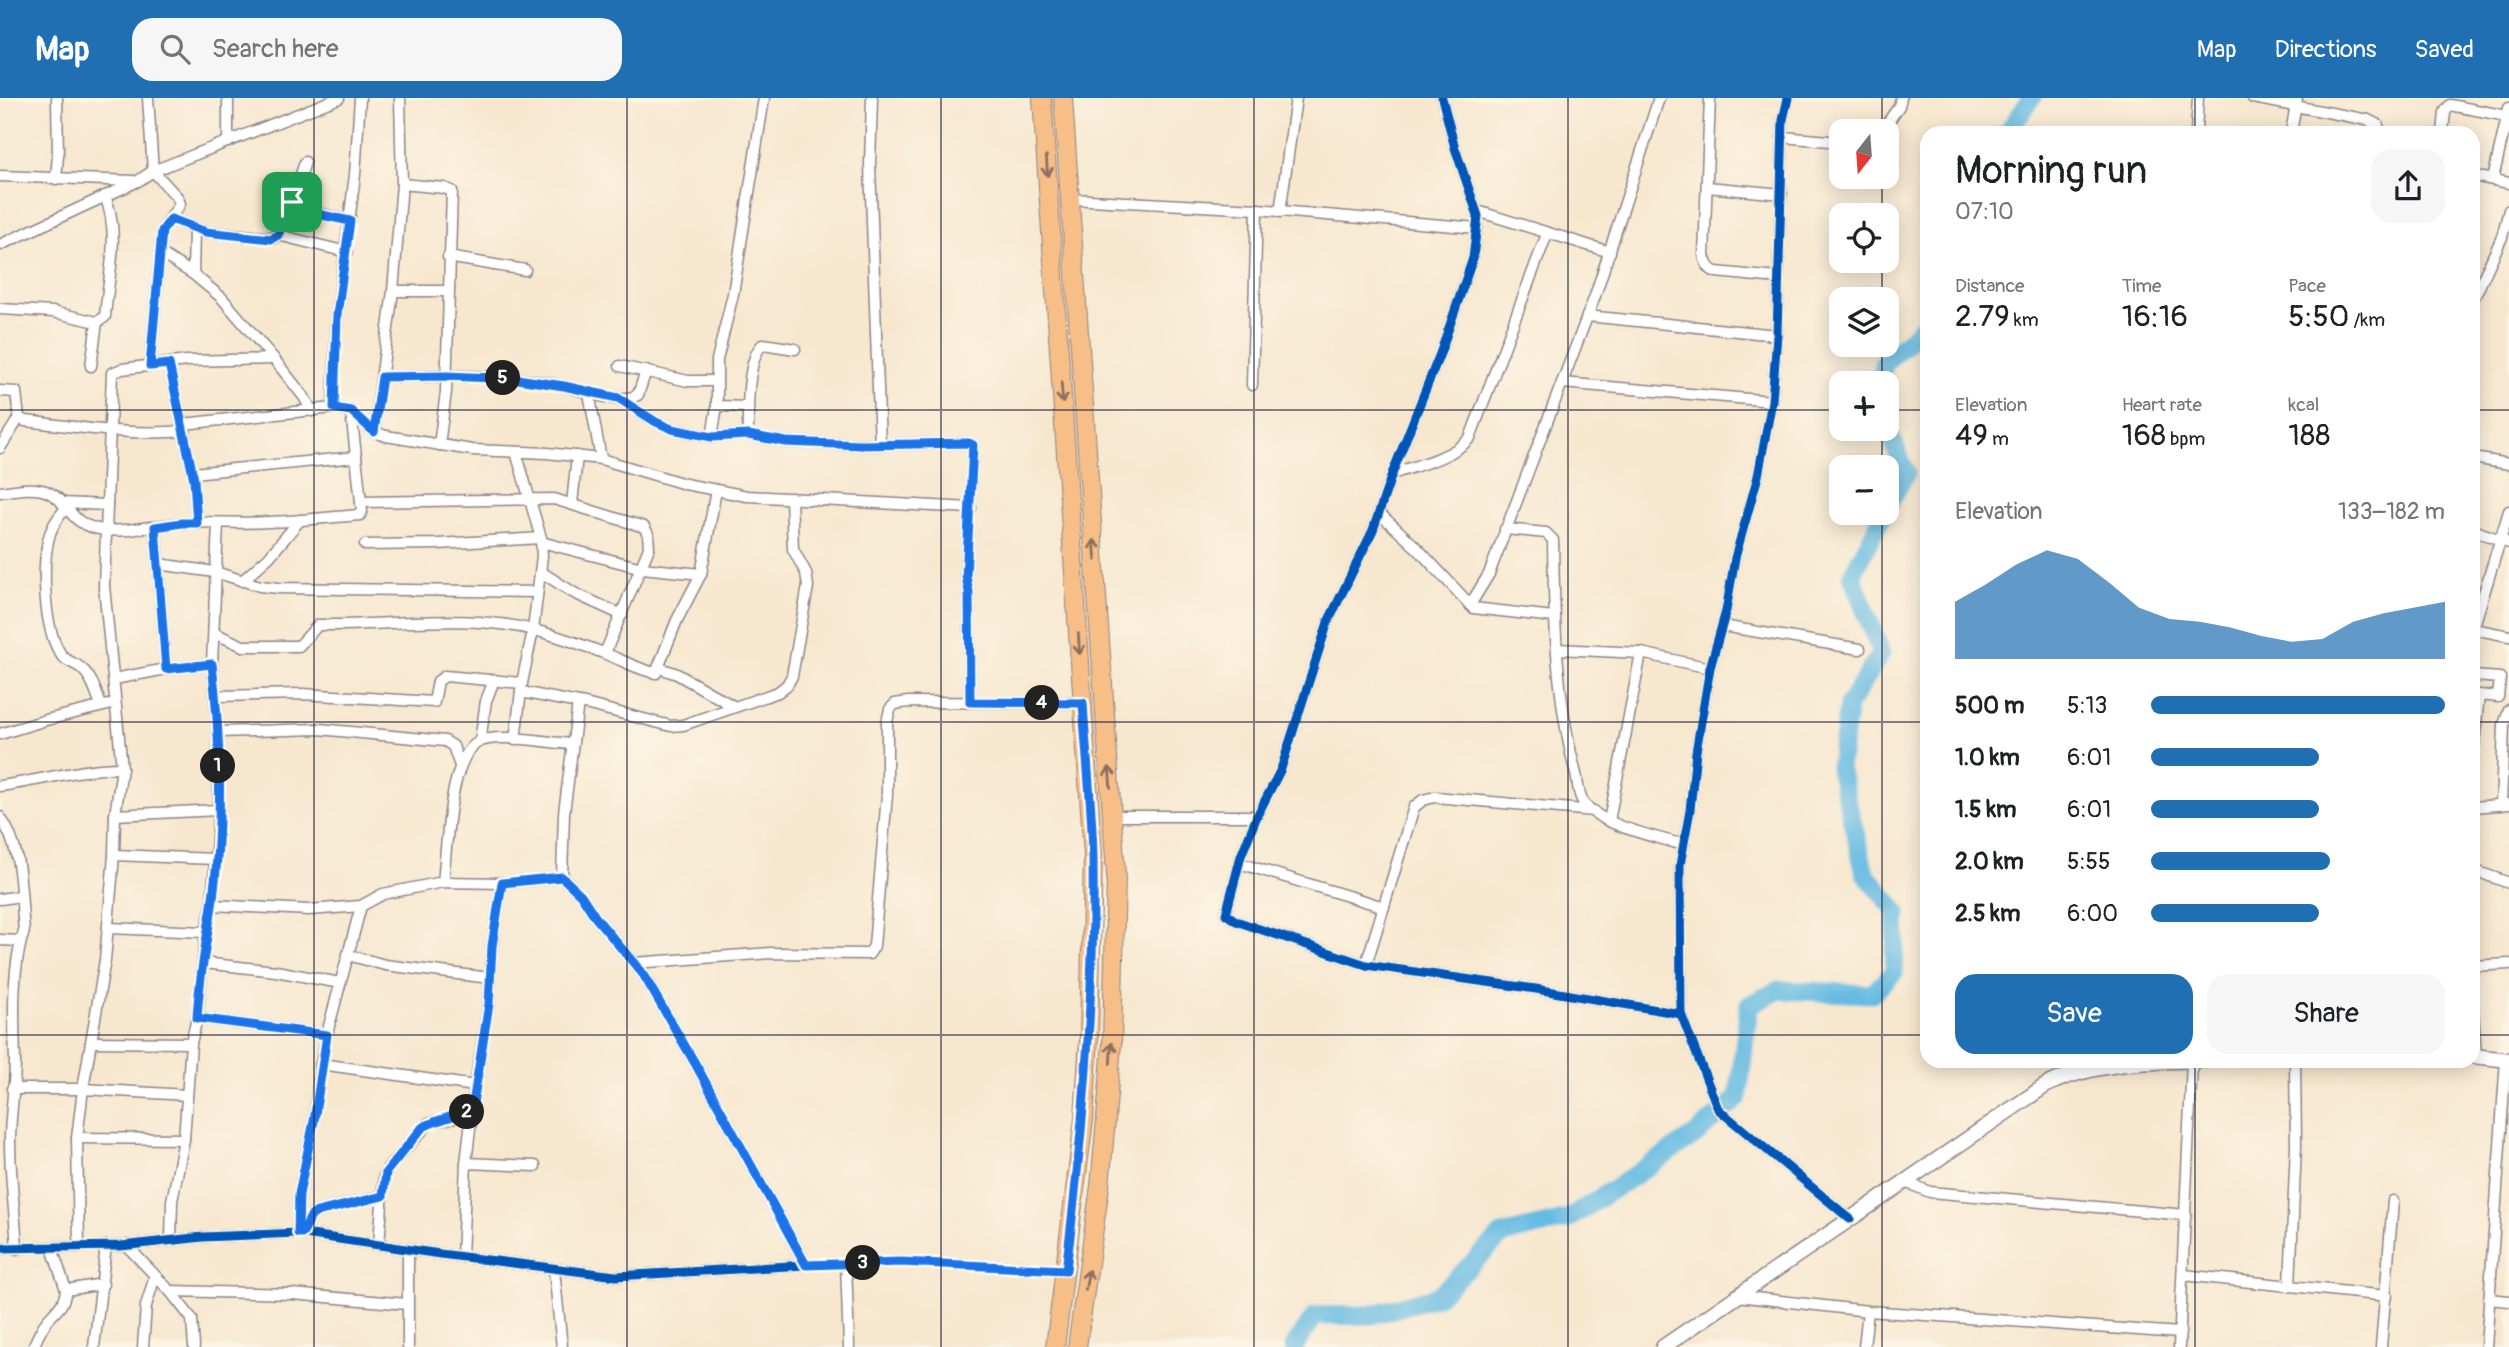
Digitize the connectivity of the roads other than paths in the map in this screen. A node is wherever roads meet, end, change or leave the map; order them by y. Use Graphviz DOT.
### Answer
graph roads {
  1 [pos="57,98"];
  2 [pos="148,98"];
  3 [pos="228,98"];
  4 [pos="339,98"];
  5 [pos="360,98"];
  6 [pos="400,98"];
  7 [pos="764,98"];
  8 [pos="872,98"];
  9 [pos="1042,98"];
  10 [pos="1063,98"];
  11 [pos="1296,98"];
  12 [pos="1442,98"];
  13 [pos="1659,98"];
  14 [pos="1710,98"];
  15 [pos="1788,98"];
  16 [pos="1901,98"];
  17 [pos="2198,98"];
  18 [pos="2253,98"];
  19 [pos="2296,102"];
  20 [pos="2462,102"];
  21 [pos="2508,112"];
  22 [pos="1890,119"];
  23 [pos="2196,126"];
  24 [pos="2292,126"];
  25 [pos="2378,126"];
  26 [pos="2444,126"];
  27 [pos="1782,136"];
  28 [pos="1829,141"];
  29 [pos="228,142"];
  30 [pos="305,162"];
  31 [pos="153,171"];
  32 [pos="4,176"];
  33 [pos="2480,177"];
  34 [pos="55,179"];
  35 [pos="2493,180"];
  36 [pos="138,181"];
  37 [pos="2509,183"];
  38 [pos="402,184"];
  39 [pos="0,187"];
  40 [pos="1707,187"];
  41 [pos="1782,194"];
  42 [pos="105,196"];
  43 [pos="1071,199"];
  44 [pos="292,202"];
  45 [pos="1257,209"];
  46 [pos="2509,210"];
  47 [pos="1477,211"];
  48 [pos="1280,212"];
  49 [pos="171,219"];
  50 [pos="350,221"];
  51 [pos="194,229"];
  52 [pos="1477,229"];
  53 [pos="1547,234"];
  54 [pos="278,235"];
  55 [pos="0,245"];
  56 [pos="347,252"];
  57 [pos="1610,252"];
  58 [pos="160,253"];
  59 [pos="448,257"];
  60 [pos="524,270"];
  61 [pos="193,274"];
  62 [pos="1778,278"];
  63 [pos="2480,285"];
  64 [pos="393,291"];
  65 [pos="447,291"];
  66 [pos="0,309"];
  67 [pos="1587,316"];
  68 [pos="97,322"];
  69 [pos="1777,335"];
  70 [pos="795,349"];
  71 [pos="274,359"];
  72 [pos="169,364"];
  73 [pos="90,366"];
  74 [pos="150,366"];
  75 [pos="620,366"];
  76 [pos="646,371"];
  77 [pos="446,376"];
  78 [pos="382,377"];
  79 [pos="715,381"];
  80 [pos="1562,383"];
  81 [pos="1252,385"];
  82 [pos="0,391"];
  83 [pos="589,393"];
  84 [pos="618,398"];
  85 [pos="1772,401"];
  86 [pos="717,406"];
  87 [pos="747,407"];
  88 [pos="334,408"];
  89 [pos="312,411"];
  90 [pos="351,411"];
  91 [pos="19,418"];
  92 [pos="184,427"];
  93 [pos="111,431"];
  94 [pos="374,432"];
  95 [pos="748,435"];
  96 [pos="712,437"];
  97 [pos="439,445"];
  98 [pos="880,445"];
  99 [pos="0,448"];
  100 [pos="516,452"];
  101 [pos="578,456"];
  102 [pos="356,457"];
  103 [pos="601,459"];
  104 [pos="2480,459"];
  105 [pos="2509,464"];
  106 [pos="193,473"];
  107 [pos="1392,474"];
  108 [pos="716,489"];
  109 [pos="0,492"];
  110 [pos="791,498"];
  111 [pos="528,499"];
  112 [pos="361,502"];
  113 [pos="572,504"];
  114 [pos="107,505"];
  115 [pos="64,506"];
  116 [pos="971,508"];
  117 [pos="2509,510"];
  118 [pos="1379,513"];
  119 [pos="300,520"];
  120 [pos="197,523"];
  121 [pos="218,523"];
  122 [pos="155,527"];
  123 [pos="1505,529"];
  124 [pos="105,530"];
  125 [pos="2480,532"];
  126 [pos="541,540"];
  127 [pos="2505,541"];
  128 [pos="365,545"];
  129 [pos="158,564"];
  130 [pos="642,568"];
  131 [pos="215,572"];
  132 [pos="541,572"];
  133 [pos="701,574"];
  134 [pos="242,581"];
  135 [pos="537,592"];
  136 [pos="1470,605"];
  137 [pos="2480,610"];
  138 [pos="622,615"];
  139 [pos="1554,617"];
  140 [pos="1722,626"];
  141 [pos="533,630"];
  142 [pos="2480,630"];
  143 [pos="214,633"];
  144 [pos="2509,636"];
  145 [pos="1557,649"];
  146 [pos="1860,649"];
  147 [pos="605,653"];
  148 [pos="1641,653"];
  149 [pos="212,664"];
  150 [pos="660,668"];
  151 [pos="1710,668"];
  152 [pos="166,669"];
  153 [pos="2480,677"];
  154 [pos="114,678"];
  155 [pos="494,680"];
  156 [pos="522,687"];
  157 [pos="2480,695"];
  158 [pos="216,696"];
  159 [pos="970,702"];
  160 [pos="578,703"];
  161 [pos="1083,703"];
  162 [pos="114,704"];
  163 [pos="101,706"];
  164 [pos="733,706"];
  165 [pos="2509,710"];
  166 [pos="218,732"];
  167 [pos="0,734"];
  168 [pos="515,740"];
  169 [pos="480,741"];
  170 [pos="572,744"];
  171 [pos="460,766"];
  172 [pos="122,768"];
  173 [pos="0,786"];
  174 [pos="2505,804"];
  175 [pos="2480,806"];
  176 [pos="219,810"];
  177 [pos="1594,811"];
  178 [pos="115,815"];
  179 [pos="1113,816"];
  180 [pos="1257,816"];
  181 [pos="0,817"];
  182 [pos="1609,821"];
  183 [pos="1684,845"];
  184 [pos="114,855"];
  185 [pos="215,859"];
  186 [pos="1239,863"];
  187 [pos="2480,873"];
  188 [pos="562,877"];
  189 [pos="443,882"];
  190 [pos="502,883"];
  191 [pos="2509,883"];
  192 [pos="20,895"];
  193 [pos="0,899"];
  194 [pos="212,905"];
  195 [pos="361,906"];
  196 [pos="1384,907"];
  197 [pos="108,928"];
  198 [pos="206,932"];
  199 [pos="0,940"];
  200 [pos="20,941"];
  201 [pos="348,955"];
  202 [pos="204,963"];
  203 [pos="634,963"];
  204 [pos="2509,964"];
  205 [pos="1366,965"];
  206 [pos="2480,966"];
  207 [pos="490,978"];
  208 [pos="340,983"];
  209 [pos="1681,1014"];
  210 [pos="197,1018"];
  211 [pos="327,1035"];
  212 [pos="91,1042"];
  213 [pos="191,1043"];
  214 [pos="2480,1058"];
  215 [pos="2507,1060"];
  216 [pos="321,1064"];
  217 [pos="2090,1068"];
  218 [pos="2192,1068"];
  219 [pos="2295,1068"];
  220 [pos="475,1086"];
  221 [pos="12,1089"];
  222 [pos="83,1089"];
  223 [pos="187,1095"];
  224 [pos="472,1110"];
  225 [pos="77,1138"];
  226 [pos="184,1139"];
  227 [pos="466,1163"];
  228 [pos="536,1166"];
  229 [pos="1905,1182"];
  230 [pos="383,1196"];
  231 [pos="2393,1201"];
  232 [pos="298,1203"];
  233 [pos="2186,1215"];
  234 [pos="311,1216"];
  235 [pos="1850,1219"];
  236 [pos="300,1233"];
  237 [pos="171,1240"];
  238 [pos="126,1245"];
  239 [pos="379,1245"];
  240 [pos="106,1246"];
  241 [pos="79,1247"];
  242 [pos="0,1248"];
  243 [pos="52,1248"];
  244 [pos="17,1249"];
  245 [pos="408,1250"];
  246 [pos="462,1257"];
  247 [pos="846,1264"];
  248 [pos="806,1265"];
  249 [pos="554,1270"];
  250 [pos="1066,1270"];
  251 [pos="2183,1275"];
  252 [pos="155,1276"];
  253 [pos="103,1284"];
  254 [pos="2290,1286"];
  255 [pos="66,1290"];
  256 [pos="170,1291"];
  257 [pos="2387,1296"];
  258 [pos="1737,1297"];
  259 [pos="2489,1299"];
  260 [pos="2509,1301"];
  261 [pos="407,1304"];
  262 [pos="1868,1311"];
  263 [pos="2180,1333"];
  264 [pos="33,1347"];
  265 [pos="94,1347"];
  266 [pos="144,1347"];
  267 [pos="194,1347"];
  268 [pos="408,1347"];
  269 [pos="562,1347"];
  270 [pos="849,1347"];
  271 [pos="1055,1347"];
  272 [pos="1077,1347"];
  273 [pos="1663,1347"];
  274 [pos="1864,1347"];
  275 [pos="2179,1347"];
  276 [pos="2381,1347"];
  277 [pos="2486,1347"];
  1 -- 34 [label="street"];
  2 -- 31 [label="street"];
  3 -- 29 [label="street"];
  4 -- 29 [label="street"];
  5 -- 50 [label="street"];
  6 -- 38 [label="street"];
  7 -- 79 [label="street"];
  8 -- 98 [label="street"];
  9 -- 161 [label="main road, one-way"];
  10 -- 43 [label="main road"];
  11 -- 48 [label="street"];
  12 -- 47 [label="street"];
  13 -- 57 [label="street"];
  14 -- 40 [label="street"];
  15 -- 27 [label="street"];
  16 -- 22 [label="street"];
  17 -- 23 [label="street"];
  18 -- 19 [label="street"];
  19 -- 24 [label="street"];
  19 -- 25 [label="street"];
  20 -- 21 [label="street"];
  20 -- 26 [label="street"];
  21 -- 35 [label="street"];
  27 -- 28 [label="street"];
  27 -- 41 [label="street"];
  29 -- 31 [label="street"];
  30 -- 44 [label="street"];
  31 -- 36 [label="street"];
  31 -- 49 [label="street"];
  32 -- 34 [label="street"];
  32 -- 39 [label="street"];
  33 -- 35 [label="street"];
  34 -- 36 [label="street"];
  35 -- 37 [label="street"];
  36 -- 42 [label="street"];
  38 -- 59 [label="street"];
  38 -- 64 [label="street"];
  40 -- 41 [label="street"];
  40 -- 62 [label="street"];
  41 -- 62 [label="street"];
  42 -- 55 [label="street"];
  42 -- 68 [label="street"];
  43 -- 45 [label="street"];
  179 -- 43 [label="main road, one-way"];
  44 -- 50 [label="street"];
  44 -- 54 [label="street"];
  45 -- 48 [label="street"];
  45 -- 81 [label="street"];
  46 -- 63 [label="street"];
  47 -- 52 [label="street"];
  47 -- 53 [label="street"];
  48 -- 52 [label="street"];
  49 -- 51 [label="street"];
  49 -- 58 [label="street"];
  50 -- 56 [label="street"];
  51 -- 54 [label="street"];
  51 -- 61 [label="street"];
  52 -- 107 [label="street"];
  53 -- 57 [label="street"];
  53 -- 107 [label="street"];
  54 -- 56 [label="street"];
  56 -- 88 [label="street"];
  57 -- 67 [label="street"];
  58 -- 61 [label="street"];
  58 -- 74 [label="street"];
  59 -- 60 [label="street"];
  59 -- 65 [label="street"];
  61 -- 71 [label="street"];
  62 -- 69 [label="street"];
  64 -- 65 [label="street"];
  64 -- 78 [label="street"];
  65 -- 77 [label="street"];
  66 -- 68 [label="street"];
  67 -- 69 [label="street"];
  67 -- 80 [label="street"];
  68 -- 73 [label="street"];
  69 -- 85 [label="street"];
  70 -- 87 [label="street"];
  71 -- 72 [label="street"];
  71 -- 89 [label="street"];
  72 -- 74 [label="street"];
  72 -- 92 [label="street"];
  74 -- 93 [label="street"];
  75 -- 76 [label="street"];
  76 -- 79 [label="street"];
  76 -- 84 [label="street"];
  77 -- 78 [label="street"];
  77 -- 83 [label="street"];
  77 -- 97 [label="street"];
  78 -- 94 [label="street"];
  79 -- 86 [label="street"];
  80 -- 85 [label="street"];
  80 -- 123 [label="street"];
  82 -- 91 [label="street"];
  83 -- 84 [label="street"];
  83 -- 103 [label="street"];
  84 -- 96 [label="street"];
  85 -- 140 [label="street"];
  86 -- 87 [label="street"];
  86 -- 96 [label="street"];
  87 -- 95 [label="street"];
  88 -- 89 [label="street"];
  88 -- 90 [label="street"];
  89 -- 92 [label="street"];
  90 -- 94 [label="street"];
  90 -- 102 [label="street"];
  91 -- 93 [label="street"];
  91 -- 99 [label="street"];
  92 -- 93 [label="street"];
  92 -- 106 [label="street"];
  93 -- 114 [label="street"];
  94 -- 97 [label="street"];
  95 -- 96 [label="street"];
  95 -- 98 [label="street"];
  97 -- 100 [label="street"];
  98 -- 116 [label="street"];
  100 -- 101 [label="street"];
  100 -- 111 [label="street"];
  101 -- 103 [label="street"];
  101 -- 113 [label="street"];
  102 -- 106 [label="street"];
  102 -- 112 [label="street"];
  103 -- 108 [label="street"];
  104 -- 105 [label="street"];
  106 -- 120 [label="street"];
  107 -- 118 [label="street"];
  108 -- 110 [label="street"];
  108 -- 133 [label="street"];
  109 -- 115 [label="street"];
  110 -- 116 [label="street"];
  110 -- 164 [label="street"];
  111 -- 112 [label="street"];
  111 -- 113 [label="street"];
  111 -- 126 [label="street"];
  112 -- 119 [label="street"];
  113 -- 130 [label="street"];
  114 -- 115 [label="street"];
  114 -- 124 [label="street"];
  115 -- 124 [label="street"];
  115 -- 163 [label="street"];
  116 -- 159 [label="street"];
  117 -- 127 [label="street"];
  118 -- 136 [label="street"];
  118 -- 180 [label="street"];
  119 -- 121 [label="street"];
  119 -- 134 [label="street"];
  120 -- 121 [label="street"];
  120 -- 122 [label="street"];
  121 -- 131 [label="street"];
  122 -- 124 [label="street"];
  122 -- 129 [label="street"];
  123 -- 136 [label="street"];
  123 -- 139 [label="street"];
  124 -- 154 [label="street"];
  125 -- 127 [label="street"];
  126 -- 128 [label="street"];
  126 -- 130 [label="street"];
  126 -- 132 [label="street"];
  127 -- 137 [label="street"];
  129 -- 131 [label="street"];
  129 -- 152 [label="street"];
  130 -- 133 [label="street"];
  130 -- 138 [label="street"];
  131 -- 134 [label="street"];
  131 -- 143 [label="street"];
  132 -- 135 [label="street"];
  132 -- 138 [label="street"];
  133 -- 150 [label="street"];
  134 -- 135 [label="street"];
  135 -- 141 [label="street"];
  136 -- 139 [label="street"];
  138 -- 147 [label="street"];
  139 -- 145 [label="street"];
  140 -- 146 [label="street"];
  140 -- 151 [label="street"];
  141 -- 143 [label="street"];
  141 -- 147 [label="street"];
  141 -- 156 [label="street"];
  142 -- 144 [label="street"];
  143 -- 149 [label="street"];
  145 -- 148 [label="street"];
  145 -- 177 [label="street"];
  147 -- 150 [label="street"];
  148 -- 151 [label="street"];
  148 -- 182 [label="street"];
  149 -- 152 [label="street"];
  149 -- 158 [label="street"];
  150 -- 164 [label="street"];
  151 -- 183 [label="street"];
  152 -- 154 [label="street"];
  153 -- 157 [label="street"];
  154 -- 162 [label="street"];
  155 -- 156 [label="street"];
  155 -- 158 [label="street"];
  155 -- 169 [label="street"];
  156 -- 160 [label="street"];
  156 -- 168 [label="street"];
  158 -- 166 [label="street"];
  159 -- 161 [label="street"];
  159 -- 203 [label="street"];
  160 -- 164 [label="street"];
  160 -- 170 [label="street"];
  161 -- 250 [label="main road"];
  162 -- 163 [label="street"];
  162 -- 172 [label="street"];
  163 -- 167 [label="street"];
  165 -- 174 [label="street"];
  166 -- 171 [label="street"];
  166 -- 176 [label="street"];
  168 -- 169 [label="street"];
  168 -- 170 [label="street"];
  169 -- 171 [label="street"];
  170 -- 188 [label="street"];
  171 -- 189 [label="street"];
  172 -- 173 [label="street"];
  172 -- 178 [label="street"];
  174 -- 175 [label="street"];
  176 -- 178 [label="street"];
  176 -- 185 [label="street"];
  177 -- 182 [label="street"];
  177 -- 196 [label="street"];
  178 -- 184 [label="street"];
  179 -- 180 [label="street"];
  272 -- 179 [label="main road, one-way"];
  180 -- 186 [label="street"];
  181 -- 192 [label="street"];
  182 -- 183 [label="street"];
  183 -- 209 [label="street"];
  184 -- 185 [label="street"];
  184 -- 197 [label="street"];
  185 -- 194 [label="street"];
  186 -- 196 [label="street"];
  186 -- 205 [label="street"];
  187 -- 191 [label="street"];
  188 -- 190 [label="street"];
  188 -- 203 [label="street"];
  189 -- 190 [label="street"];
  189 -- 195 [label="street"];
  190 -- 207 [label="street"];
  192 -- 193 [label="street"];
  192 -- 200 [label="street"];
  194 -- 195 [label="street"];
  194 -- 198 [label="street"];
  195 -- 201 [label="street"];
  196 -- 205 [label="street"];
  197 -- 198 [label="street"];
  197 -- 212 [label="street"];
  198 -- 202 [label="street"];
  199 -- 200 [label="street"];
  200 -- 221 [label="street"];
  201 -- 207 [label="street"];
  201 -- 208 [label="street"];
  202 -- 208 [label="street"];
  202 -- 210 [label="street"];
  203 -- 248 [label="street"];
  204 -- 206 [label="street"];
  205 -- 209 [label="street"];
  207 -- 220 [label="street"];
  208 -- 211 [label="street"];
  209 -- 235 [label="street"];
  210 -- 211 [label="street"];
  210 -- 213 [label="street"];
  211 -- 216 [label="street"];
  212 -- 213 [label="street"];
  212 -- 222 [label="street"];
  213 -- 223 [label="street"];
  214 -- 215 [label="street"];
  215 -- 259 [label="street"];
  216 -- 220 [label="street"];
  216 -- 232 [label="street"];
  217 -- 229 [label="street"];
  218 -- 233 [label="street"];
  219 -- 254 [label="street"];
  220 -- 224 [label="street"];
  221 -- 222 [label="street"];
  221 -- 244 [label="street"];
  222 -- 223 [label="street"];
  222 -- 225 [label="street"];
  223 -- 226 [label="street"];
  224 -- 227 [label="street"];
  224 -- 230 [label="street"];
  225 -- 226 [label="street"];
  225 -- 241 [label="street"];
  226 -- 237 [label="street"];
  227 -- 228 [label="street"];
  227 -- 246 [label="street"];
  229 -- 233 [label="street"];
  229 -- 235 [label="street"];
  230 -- 234 [label="street"];
  230 -- 239 [label="street"];
  231 -- 257 [label="street"];
  232 -- 234 [label="street"];
  232 -- 236 [label="street"];
  233 -- 251 [label="street"];
  234 -- 236 [label="street"];
  235 -- 258 [label="street"];
  236 -- 237 [label="street"];
  236 -- 239 [label="street"];
  237 -- 238 [label="street"];
  238 -- 240 [label="street"];
  238 -- 252 [label="street"];
  239 -- 245 [label="street"];
  240 -- 241 [label="street"];
  240 -- 253 [label="street"];
  241 -- 243 [label="street"];
  242 -- 244 [label="street"];
  243 -- 244 [label="street"];
  243 -- 255 [label="street"];
  245 -- 246 [label="street"];
  245 -- 261 [label="street"];
  246 -- 249 [label="street"];
  247 -- 248 [label="street"];
  247 -- 250 [label="street"];
  247 -- 270 [label="street"];
  248 -- 249 [label="street"];
  249 -- 269 [label="street"];
  250 -- 271 [label="main road"];
  251 -- 254 [label="street"];
  251 -- 263 [label="street"];
  252 -- 256 [label="street"];
  252 -- 266 [label="street"];
  253 -- 255 [label="street"];
  253 -- 265 [label="street"];
  254 -- 257 [label="street"];
  255 -- 264 [label="street"];
  256 -- 261 [label="street"];
  256 -- 267 [label="street"];
  257 -- 276 [label="street"];
  258 -- 262 [label="street"];
  258 -- 273 [label="street"];
  259 -- 260 [label="street"];
  259 -- 277 [label="street"];
  261 -- 268 [label="street"];
  262 -- 263 [label="street"];
  262 -- 274 [label="street"];
  263 -- 275 [label="street"];
}
